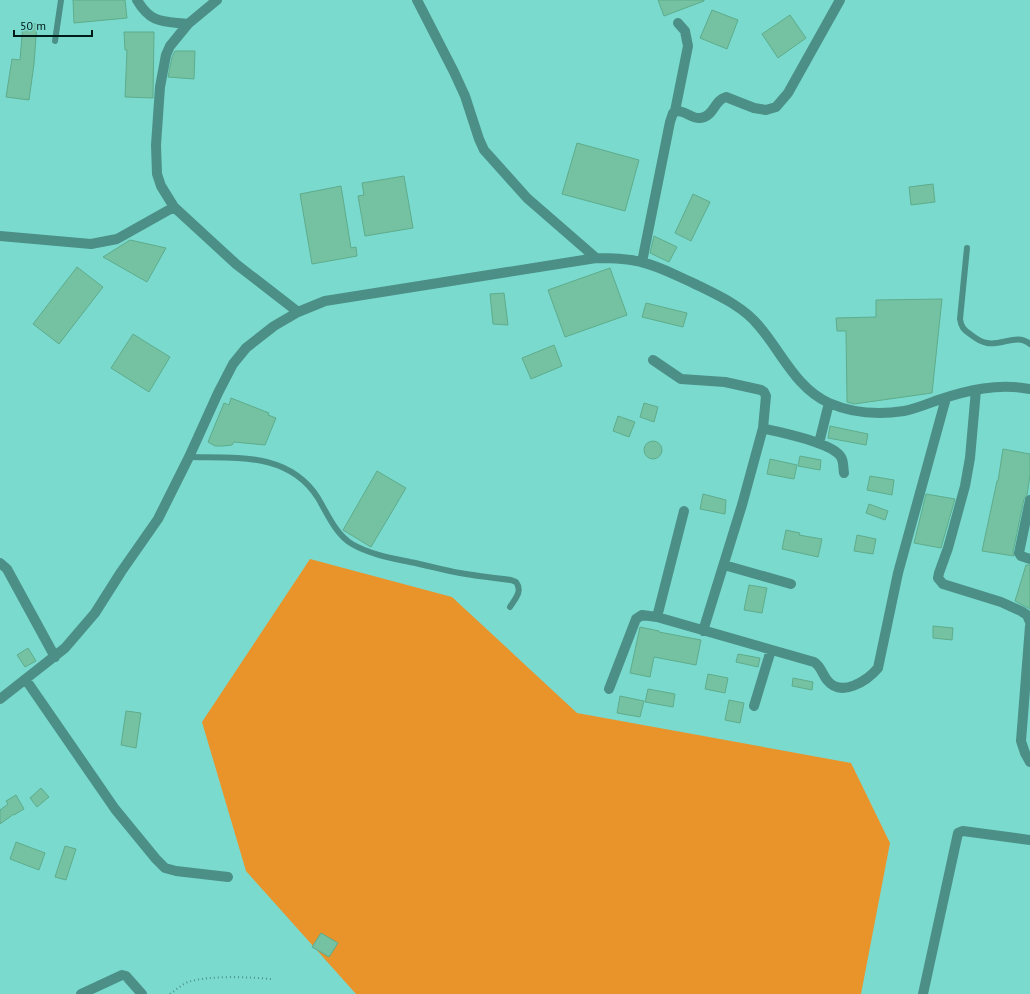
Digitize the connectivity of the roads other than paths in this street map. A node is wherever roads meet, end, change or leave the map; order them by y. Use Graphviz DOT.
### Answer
graph roads {
  1 [pos="61,0"];
  2 [pos="137,0"];
  3 [pos="217,0"];
  4 [pos="417,0"];
  5 [pos="840,0"];
  6 [pos="678,23"];
  7 [pos="188,24"];
  8 [pos="55,41"];
  9 [pos="675,111"];
  10 [pos="174,207"];
  11 [pos="0,236"];
  12 [pos="967,248"];
  13 [pos="596,258"];
  14 [pos="642,262"];
  15 [pos="298,312"];
  16 [pos="1030,344"];
  17 [pos="653,360"];
  18 [pos="1030,388"];
  19 [pos="976,390"];
  20 [pos="946,398"];
  21 [pos="829,403"];
  22 [pos="763,428"];
  23 [pos="819,443"];
  24 [pos="189,457"];
  25 [pos="844,473"];
  26 [pos="1030,500"];
  27 [pos="684,511"];
  28 [pos="1030,559"];
  29 [pos="0,563"];
  30 [pos="724,565"];
  31 [pos="791,584"];
  32 [pos="510,607"];
  33 [pos="657,617"];
  34 [pos="1030,622"];
  35 [pos="1030,626"];
  36 [pos="703,631"];
  37 [pos="771,650"];
  38 [pos="55,657"];
  39 [pos="26,680"];
  40 [pos="609,689"];
  41 [pos="0,700"];
  42 [pos="754,706"];
  43 [pos="1030,762"];
  44 [pos="1030,840"];
  45 [pos="228,876"];
  46 [pos="80,994"];
  47 [pos="142,994"];
  48 [pos="923,994"];
  1 -- 8 [label="lane"];
  2 -- 7 [label="street"];
  3 -- 7 [label="street"];
  4 -- 13 [label="street"];
  5 -- 9 [label="street"];
  6 -- 9 [label="street"];
  7 -- 10 [label="street"];
  9 -- 14 [label="street"];
  10 -- 11 [label="street"];
  10 -- 15 [label="street"];
  12 -- 16 [label="lane"];
  13 -- 14 [label="street"];
  13 -- 15 [label="street"];
  14 -- 21 [label="street"];
  15 -- 24 [label="street"];
  17 -- 22 [label="street"];
  18 -- 19 [label="street"];
  19 -- 20 [label="street"];
  19 -- 34 [label="street"];
  20 -- 21 [label="street"];
  20 -- 37 [label="street"];
  21 -- 23 [label="street"];
  22 -- 23 [label="street"];
  22 -- 30 [label="street"];
  23 -- 25 [label="street"];
  24 -- 32 [label="lane"];
  24 -- 38 [label="street"];
  26 -- 28 [label="street"];
  27 -- 33 [label="street"];
  29 -- 38 [label="street"];
  30 -- 31 [label="street"];
  30 -- 36 [label="street"];
  33 -- 36 [label="street"];
  33 -- 40 [label="street"];
  35 -- 43 [label="street"];
  36 -- 37 [label="street"];
  37 -- 42 [label="street"];
  38 -- 39 [label="street"];
  39 -- 41 [label="street"];
  39 -- 45 [label="street"];
  44 -- 48 [label="street"];
  46 -- 47 [label="street"];
}
